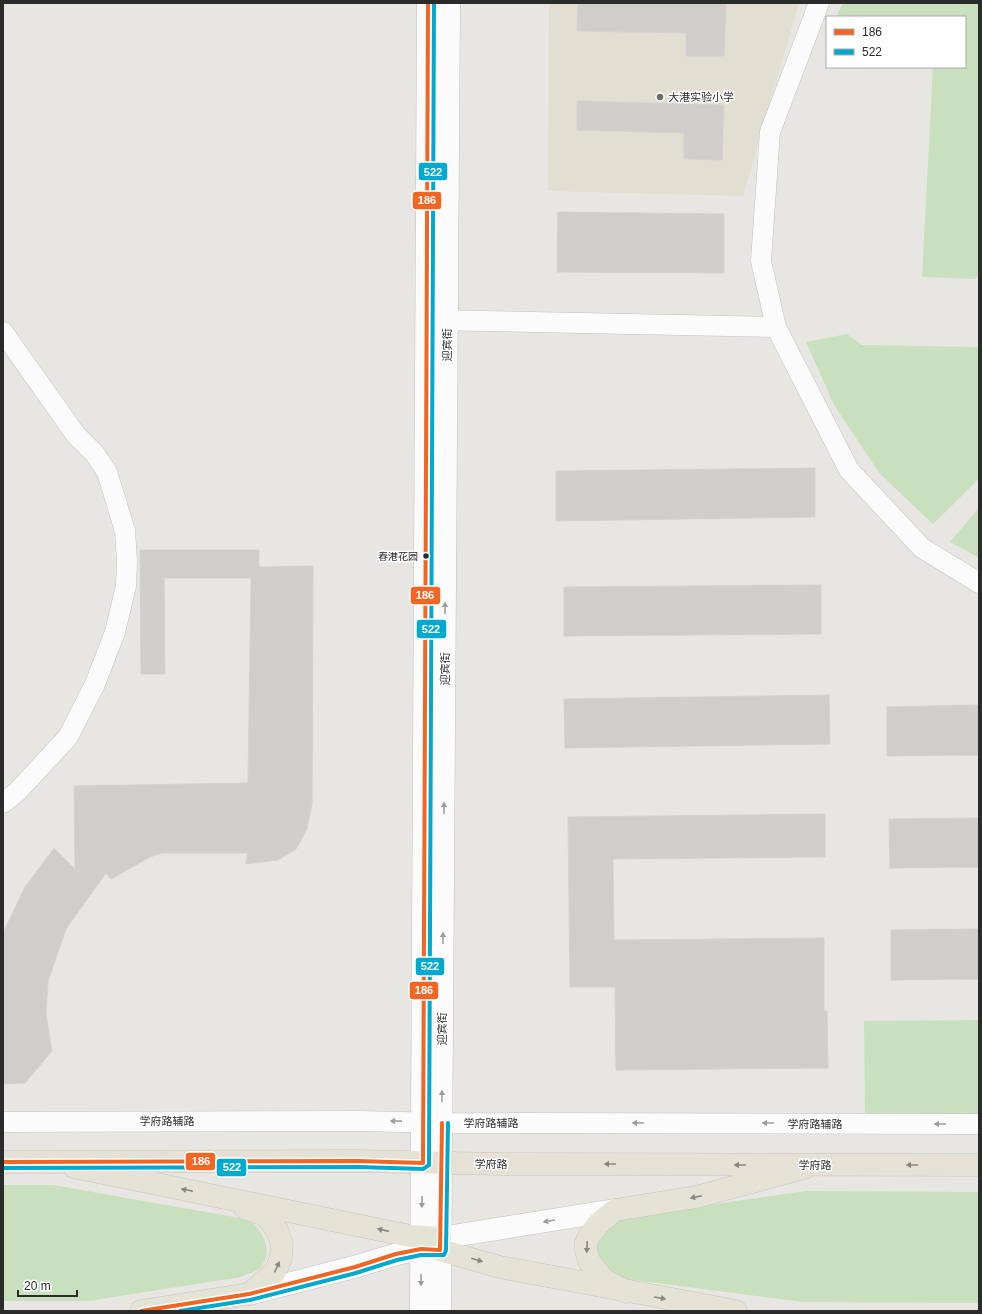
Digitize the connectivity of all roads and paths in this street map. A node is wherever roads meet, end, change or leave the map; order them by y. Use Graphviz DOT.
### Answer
graph roads {
  1 [pos="428,3"];
  2 [pos="449,3"];
  3 [pos="819,3"];
  4 [pos="437,320"];
  5 [pos="776,327"];
  6 [pos="3,332"];
  7 [pos="979,583"];
  8 [pos="3,803"];
  9 [pos="3,1122"];
  10 [pos="432,1122"];
  11 [pos="979,1124"];
  12 [pos="3,1162"];
  13 [pos="50,1162"];
  14 [pos="432,1163"];
  15 [pos="814,1165"];
  16 [pos="979,1165"];
  17 [pos="210,1194"];
  18 [pos="615,1210"];
  19 [pos="431,1244"];
  20 [pos="626,1292"];
  21 [pos="249,1294"];
  22 [pos="142,1311"];
  23 [pos="421,1311"];
  24 [pos="440,1311"];
  25 [pos="736,1311"];
  1 -- 4 [label="main road, 迎宾街"];
  2 -- 4 [label="main road, 迎宾街"];
  3 -- 5 [label="street"];
  4 -- 5 [label="street"];
  4 -- 10 [label="main road, 迎宾街"];
  5 -- 7 [label="street"];
  6 -- 8 [label="street"];
  10 -- 9 [label="street, 学府路辅路, one-way"];
  11 -- 10 [label="street, 学府路辅路, one-way"];
  10 -- 14 [label="main road, 迎宾街"];
  12 -- 13 [label="highway, 学府路"];
  13 -- 14 [label="highway, 学府路"];
  17 -- 13 [label="main road, one-way"];
  15 -- 14 [label="highway, 学府路, one-way"];
  14 -- 19 [label="main road, 迎宾街"];
  16 -- 15 [label="highway, 学府路, one-way"];
  15 -- 18 [label="main road, one-way"];
  19 -- 17 [label="main road, one-way"];
  21 -- 17 [label="main road, one-way"];
  18 -- 19 [label="main road, one-way"];
  18 -- 20 [label="main road, one-way"];
  19 -- 20 [label="main road, one-way"];
  19 -- 21 [label="main road"];
  19 -- 23 [label="main road, 迎宾街, one-way"];
  19 -- 24 [label="main road, 迎宾街"];
  20 -- 25 [label="main road, one-way"];
  21 -- 22 [label="main road"];
}
